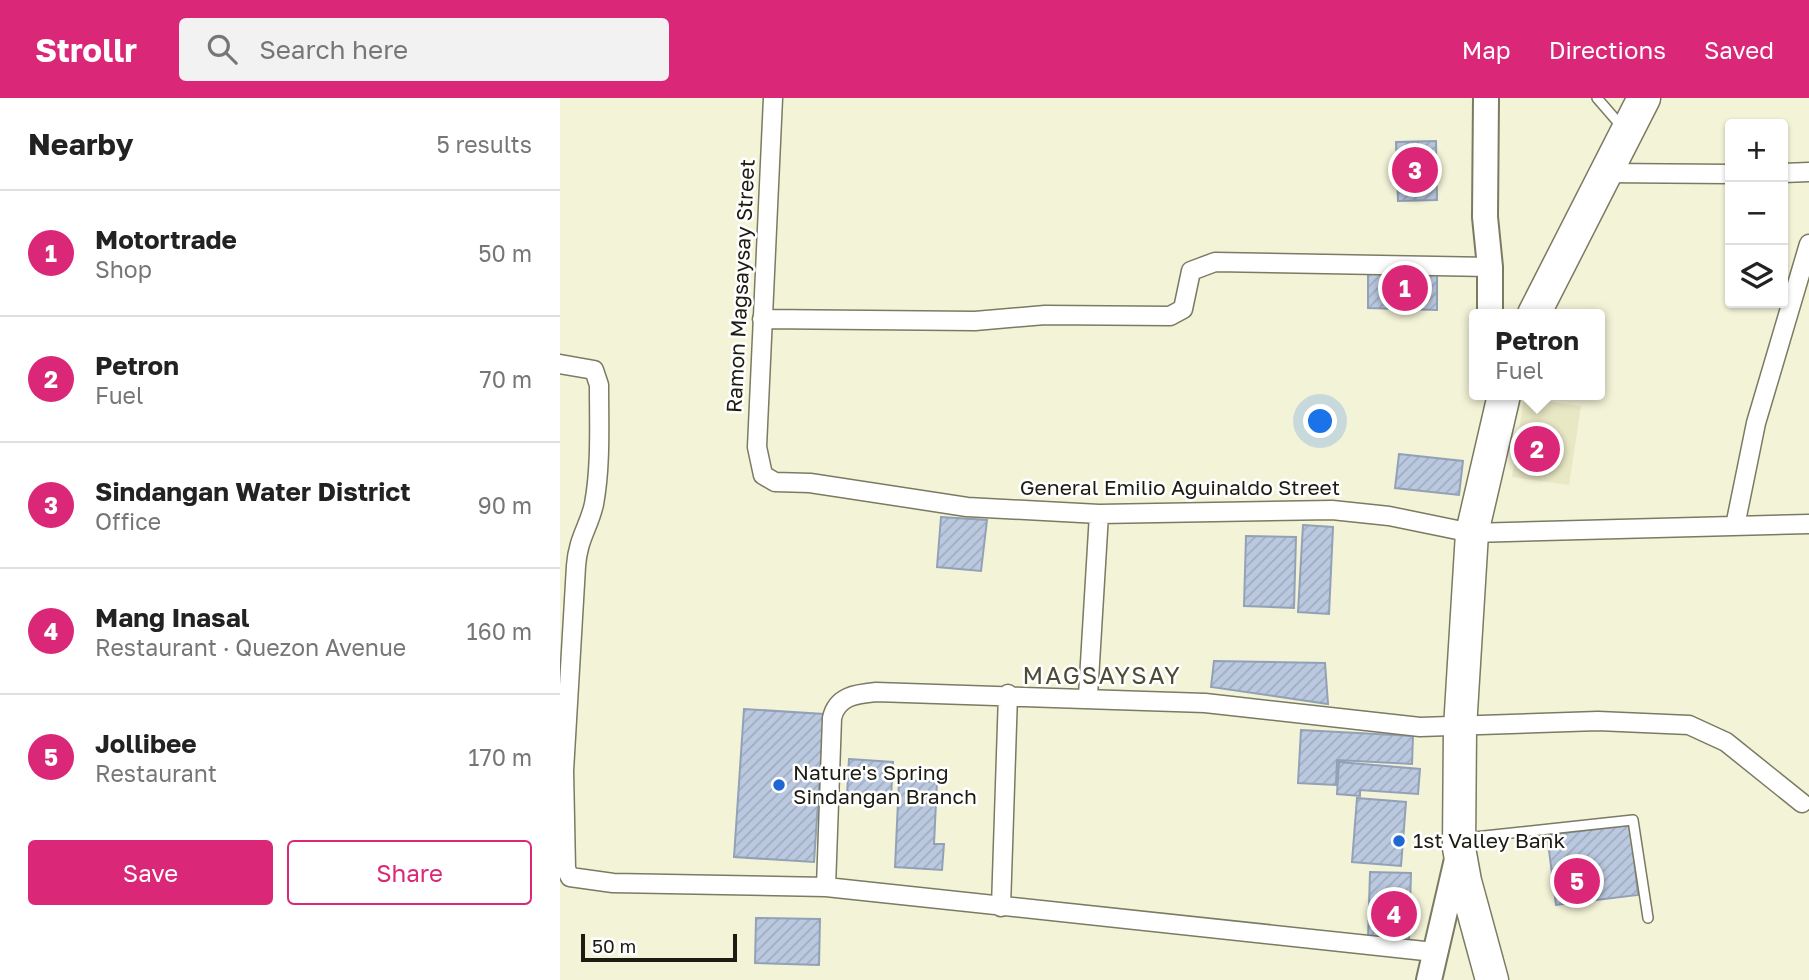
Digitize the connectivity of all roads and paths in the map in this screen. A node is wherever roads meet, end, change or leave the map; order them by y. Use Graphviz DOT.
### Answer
graph roads {
  1 [pos="773,98"];
  2 [pos="1486,98"];
  3 [pos="1597,98"];
  4 [pos="1644,98"];
  5 [pos="1626,131"];
  6 [pos="1809,172"];
  7 [pos="1604,173"];
  8 [pos="1788,173"];
  9 [pos="1725,174"];
  10 [pos="1809,244"];
  11 [pos="1490,267"];
  12 [pos="1490,309"];
  13 [pos="1536,309"];
  14 [pos="762,319"];
  15 [pos="560,364"];
  16 [pos="1489,400"];
  17 [pos="1503,400"];
  18 [pos="1489,455"];
  19 [pos="763,475"];
  20 [pos="1098,514"];
  21 [pos="1809,524"];
  22 [pos="1735,526"];
  23 [pos="1472,533"];
  24 [pos="1008,694"];
  25 [pos="1088,696"];
  26 [pos="1460,728"];
  27 [pos="1802,803"];
  28 [pos="1460,843"];
  29 [pos="826,887"];
  30 [pos="1001,907"];
  31 [pos="1648,918"];
  32 [pos="1434,952"];
  33 [pos="1429,980"];
  34 [pos="1492,980"];
  1 -- 14 [label="street, Ramon Magsaysay Street"];
  2 -- 11 [label="street"];
  3 -- 5 [label="lane"];
  4 -- 5 [label="highway"];
  5 -- 7 [label="highway"];
  6 -- 8 [label="street"];
  7 -- 9 [label="street"];
  7 -- 13 [label="highway"];
  10 -- 22 [label="street"];
  11 -- 12 [label="street"];
  11 -- 14 [label="street"];
  14 -- 19 [label="street, Ramon Magsaysay Street"];
  15 -- 29 [label="street"];
  16 -- 18 [label="street"];
  17 -- 18 [label="highway"];
  18 -- 23 [label="highway"];
  19 -- 20 [label="street, General Emilio Aguinaldo Street"];
  20 -- 23 [label="street, General Emilio Aguinaldo Street"];
  20 -- 25 [label="street"];
  21 -- 22 [label="street, General Emilio Aguinaldo Street"];
  22 -- 23 [label="street, General Emilio Aguinaldo Street"];
  23 -- 26 [label="highway"];
  24 -- 25 [label="street"];
  24 -- 29 [label="street"];
  24 -- 30 [label="street"];
  25 -- 26 [label="street"];
  26 -- 27 [label="street"];
  26 -- 28 [label="highway"];
  28 -- 31 [label="lane"];
  28 -- 32 [label="street"];
  28 -- 34 [label="highway"];
  29 -- 30 [label="street"];
  30 -- 32 [label="street"];
  32 -- 33 [label="street"];
}
